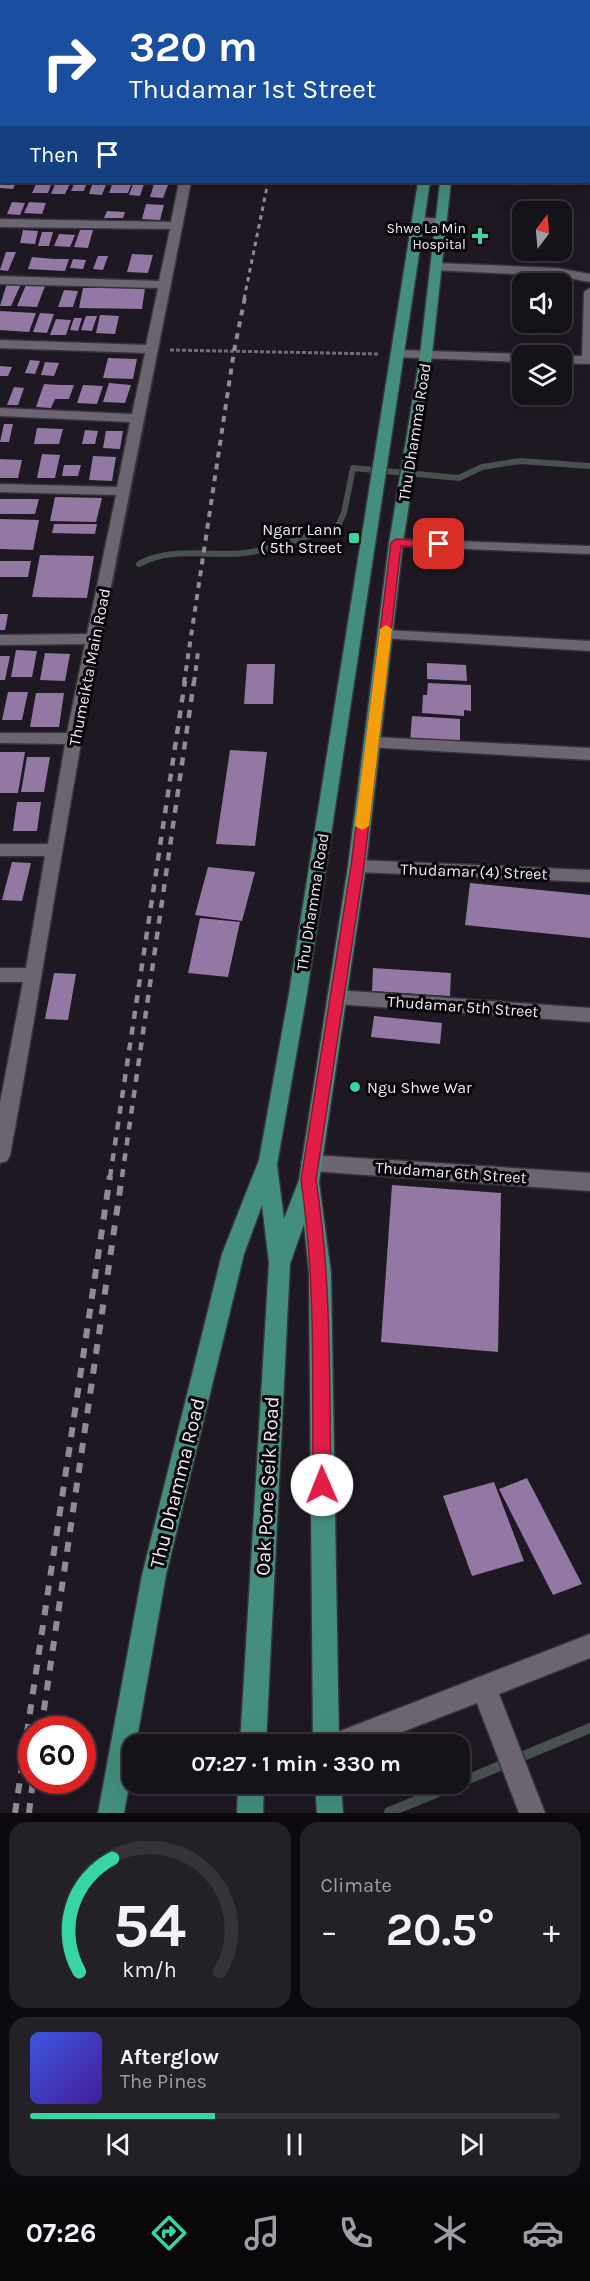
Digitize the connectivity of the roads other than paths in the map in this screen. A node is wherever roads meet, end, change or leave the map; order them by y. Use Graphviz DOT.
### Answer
graph roads {
  1 [pos="185,183"];
  2 [pos="424,183"];
  3 [pos="446,183"];
  4 [pos="418,220"];
  5 [pos="441,222"];
  6 [pos="0,223"];
  7 [pos="177,226"];
  8 [pos="436,267"];
  9 [pos="590,278"];
  10 [pos="0,280"];
  11 [pos="166,285"];
  12 [pos="590,292"];
  13 [pos="0,344"];
  14 [pos="152,349"];
  15 [pos="398,354"];
  16 [pos="426,355"];
  17 [pos="512,358"];
  18 [pos="572,359"];
  19 [pos="589,360"];
  20 [pos="0,412"];
  21 [pos="138,418"];
  22 [pos="0,488"];
  23 [pos="124,491"];
  24 [pos="396,543"];
  25 [pos="590,550"];
  26 [pos="386,635"];
  27 [pos="94,639"];
  28 [pos="0,640"];
  29 [pos="590,646"];
  30 [pos="0,738"];
  31 [pos="74,739"];
  32 [pos="372,743"];
  33 [pos="590,754"];
  34 [pos="0,849"];
  35 [pos="54,850"];
  36 [pos="357,866"];
  37 [pos="590,876"];
  38 [pos="0,975"];
  39 [pos="34,975"];
  40 [pos="336,997"];
  41 [pos="590,1015"];
  42 [pos="3,1123"];
  43 [pos="0,1155"];
  44 [pos="269,1160"];
  45 [pos="310,1171"];
  46 [pos="590,1182"];
  47 [pos="291,1230"];
  48 [pos="279,1264"];
  49 [pos="590,1646"];
  50 [pos="484,1687"];
  51 [pos="254,1734"];
  52 [pos="326,1734"];
  53 [pos="364,1734"];
  54 [pos="251,1794"];
  55 [pos="329,1794"];
  56 [pos="111,1813"];
  57 [pos="250,1813"];
  58 [pos="330,1813"];
  59 [pos="532,1813"];
  1 -- 7 [label="street, Thumeikta Main Road"];
  2 -- 4 [label="main road, Thu Dhamma Road"];
  3 -- 5 [label="main road, Thu Dhamma Road"];
  4 -- 5 [label="street"];
  4 -- 15 [label="main road, Thu Dhamma Road"];
  5 -- 8 [label="main road, Thu Dhamma Road"];
  6 -- 7 [label="street"];
  7 -- 11 [label="street, Thumeikta Main Road"];
  8 -- 9 [label="street"];
  8 -- 16 [label="main road, Thu Dhamma Road"];
  10 -- 11 [label="street"];
  11 -- 14 [label="street, Thumeikta Main Road"];
  12 -- 19 [label="street"];
  13 -- 14 [label="street"];
  14 -- 21 [label="street, Thumeikta Main Road"];
  15 -- 16 [label="street"];
  15 -- 44 [label="main road, Thu Dhamma Road"];
  16 -- 17 [label="street"];
  16 -- 24 [label="main road, Thu Dhamma Road"];
  18 -- 19 [label="street"];
  20 -- 21 [label="street"];
  21 -- 23 [label="street, Thumeikta Main Road"];
  22 -- 23 [label="street"];
  23 -- 27 [label="street, Thumeikta Main Road"];
  24 -- 25 [label="street"];
  24 -- 26 [label="main road, Thu Dhamma Road"];
  26 -- 29 [label="street"];
  26 -- 32 [label="main road, Thu Dhamma Road"];
  27 -- 28 [label="street"];
  27 -- 31 [label="street, Thumeikta Main Road"];
  30 -- 31 [label="street"];
  31 -- 35 [label="street, Thumeikta Main Road"];
  32 -- 33 [label="street"];
  32 -- 36 [label="main road, Thu Dhamma Road"];
  34 -- 35 [label="street"];
  35 -- 39 [label="street, Thumeikta Main Road"];
  36 -- 37 [label="street, Thudamar (4) Street"];
  36 -- 40 [label="main road, Thu Dhamma Road"];
  38 -- 39 [label="street"];
  39 -- 42 [label="street, Thumeikta Main Road"];
  40 -- 41 [label="street, Thudamar 5th Street"];
  40 -- 45 [label="main road, Thu Dhamma Road"];
  42 -- 43 [label="street, Thumeikta Main Road"];
  44 -- 48 [label="main road, Thu Dhamma Road"];
  44 -- 56 [label="main road, Thu Dhamma Road"];
  45 -- 46 [label="street, Thudamar 6th Street"];
  45 -- 47 [label="main road, Thu Dhamma Road"];
  45 -- 52 [label="main road, Thu Dhamma Road"];
  47 -- 48 [label="main road, Oak Pone Seik Road"];
  48 -- 51 [label="main road, Oak Pone Seik Road"];
  49 -- 50 [label="street"];
  50 -- 53 [label="street"];
  50 -- 59 [label="street"];
  54 -- 57 [label="main road"];
  55 -- 58 [label="main road"];
}
